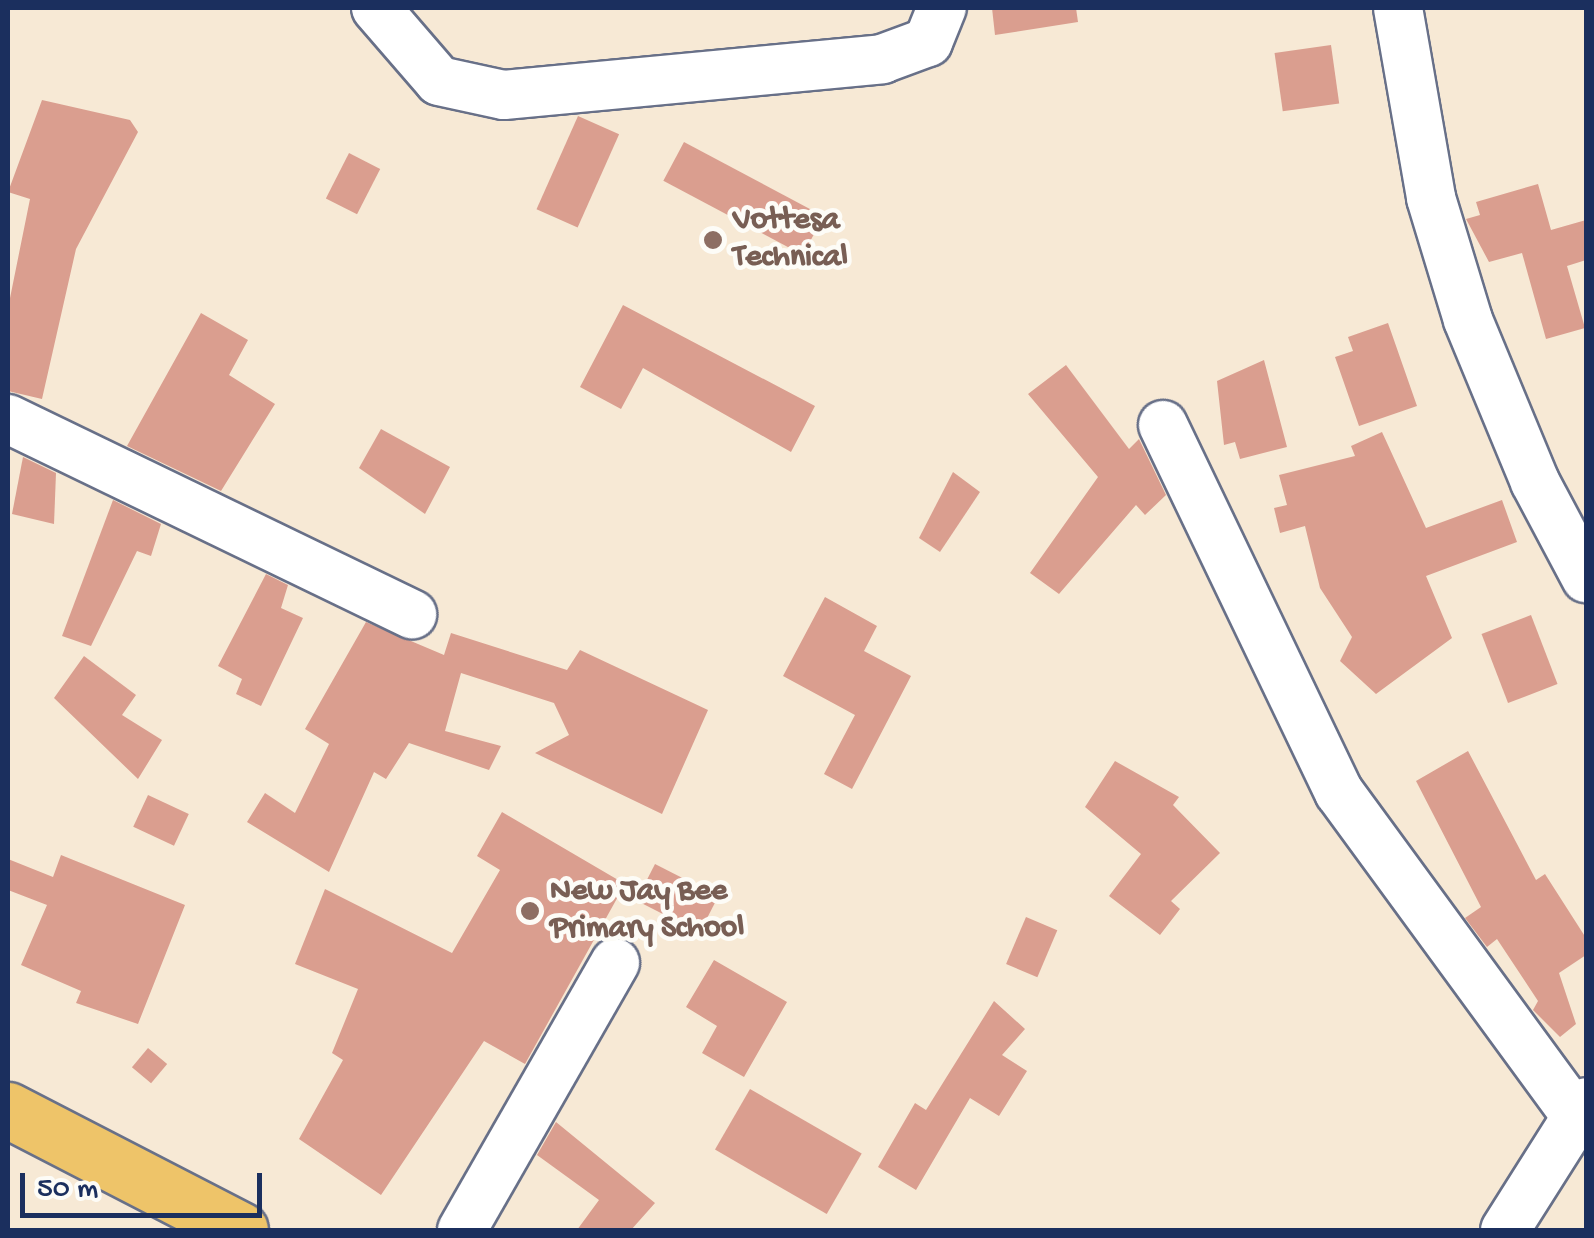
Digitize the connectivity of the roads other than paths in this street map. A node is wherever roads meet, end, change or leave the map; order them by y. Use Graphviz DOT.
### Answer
graph roads {
  1 [pos="376,8"];
  2 [pos="942,8"];
  3 [pos="1398,8"];
  4 [pos="8,419"];
  5 [pos="1163,426"];
  6 [pos="1586,578"];
  7 [pos="412,614"];
  8 [pos="615,962"];
  9 [pos="8,1110"];
  10 [pos="1582,1110"];
  11 [pos="240,1230"];
  12 [pos="462,1230"];
  13 [pos="1504,1230"];
  1 -- 2 [label="street"];
  3 -- 6 [label="street"];
  4 -- 7 [label="street"];
  5 -- 10 [label="street"];
  8 -- 12 [label="street"];
  9 -- 11 [label="main road"];
  10 -- 13 [label="street"];
}
